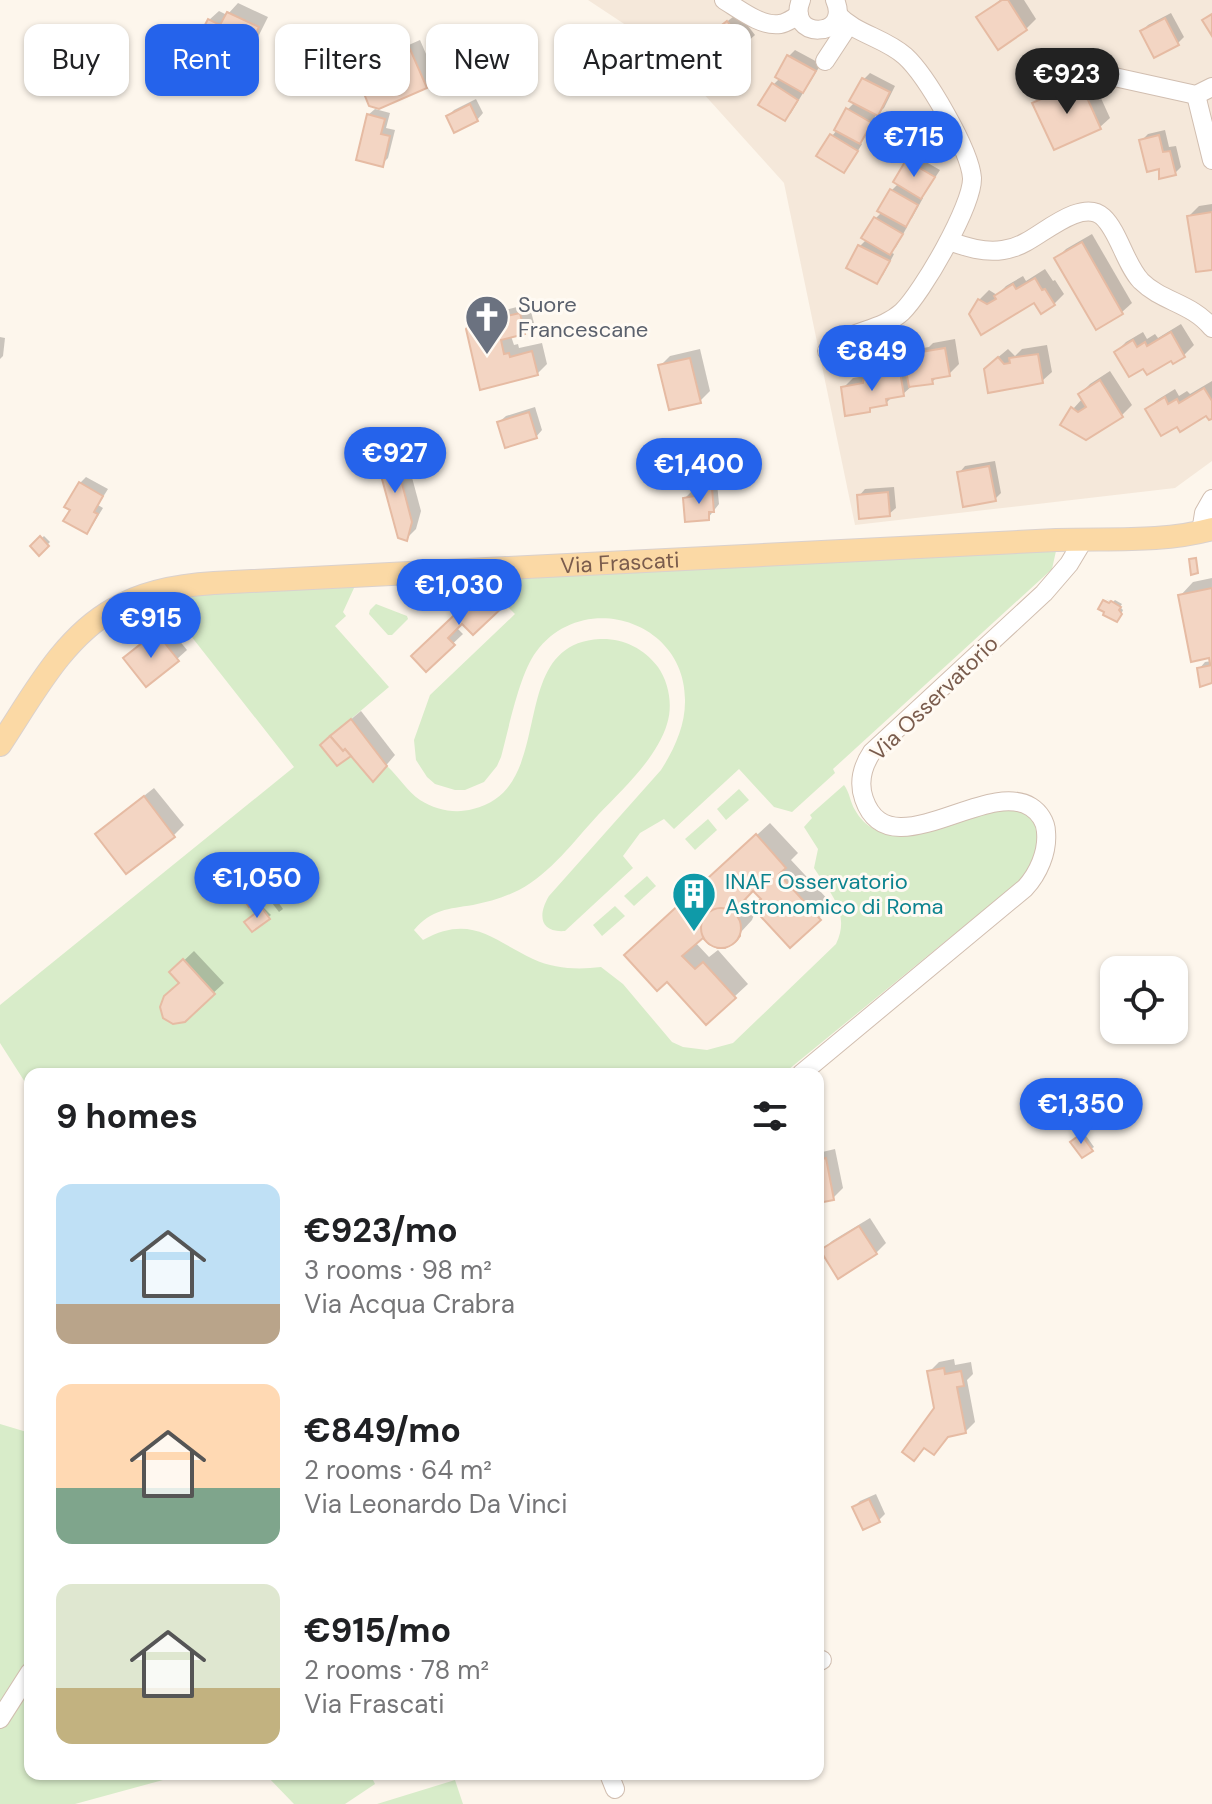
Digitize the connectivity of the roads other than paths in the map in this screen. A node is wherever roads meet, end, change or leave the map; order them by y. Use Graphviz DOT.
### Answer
graph roads {
  1 [pos="724,0"];
  2 [pos="800,7"];
  3 [pos="841,14"];
  4 [pos="825,61"];
  5 [pos="1051,63"];
  6 [pos="1204,91"];
  7 [pos="1212,160"];
  8 [pos="949,241"];
  9 [pos="1212,328"];
  10 [pos="827,351"];
  11 [pos="1212,499"];
  12 [pos="1206,531"];
  13 [pos="1084,539"];
  14 [pos="0,745"];
  15 [pos="808,1068"];
  16 [pos="24,1681"];
  17 [pos="0,1719"];
  1 -- 2 [label="street"];
  2 -- 3 [label="street"];
  3 -- 4 [label="street"];
  3 -- 8 [label="street"];
  5 -- 6 [label="street"];
  6 -- 7 [label="street"];
  8 -- 9 [label="street"];
  8 -- 10 [label="street"];
  11 -- 12 [label="street"];
  12 -- 13 [label="main road, Via Frascati"];
  13 -- 14 [label="main road, Via Frascati"];
  13 -- 15 [label="street, Via Osservatorio"];
  16 -- 17 [label="street"];
}
